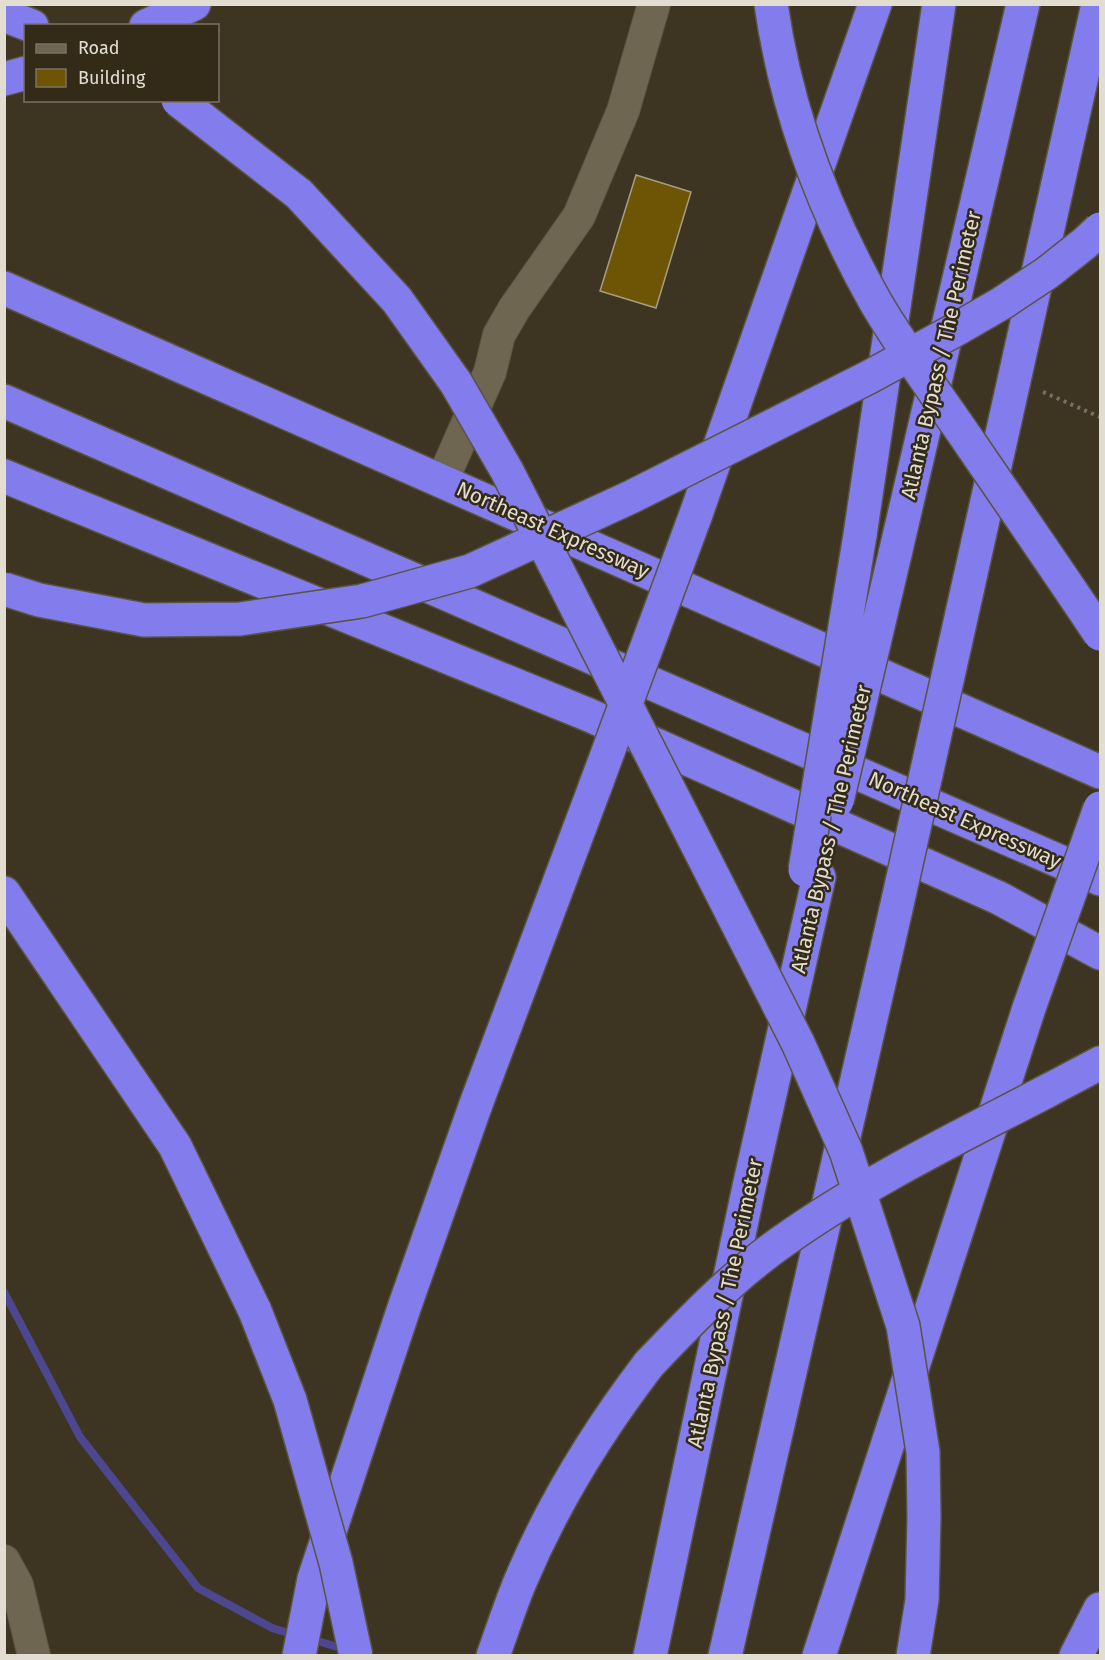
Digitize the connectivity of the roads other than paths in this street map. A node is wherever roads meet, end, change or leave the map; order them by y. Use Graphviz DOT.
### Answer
graph roads {
  1 [pos="194,4"];
  2 [pos="654,4"];
  3 [pos="771,4"];
  4 [pos="875,4"];
  5 [pos="939,4"];
  6 [pos="1023,4"];
  7 [pos="1098,4"];
  8 [pos="4,15"];
  9 [pos="27,24"];
  10 [pos="151,24"];
  11 [pos="24,74"];
  12 [pos="4,79"];
  13 [pos="181,102"];
  14 [pos="1101,228"];
  15 [pos="4,288"];
  16 [pos="4,401"];
  17 [pos="4,476"];
  18 [pos="442,481"];
  19 [pos="4,590"];
  20 [pos="1101,634"];
  21 [pos="1101,772"];
  22 [pos="1101,808"];
  23 [pos="812,874"];
  24 [pos="1101,879"];
  25 [pos="4,894"];
  26 [pos="1101,953"];
  27 [pos="1101,1064"];
  28 [pos="4,1561"];
  29 [pos="1101,1609"];
  30 [pos="34,1656"];
  31 [pos="299,1656"];
  32 [pos="356,1656"];
  33 [pos="493,1656"];
  34 [pos="650,1656"];
  35 [pos="725,1656"];
  36 [pos="819,1656"];
  37 [pos="913,1656"];
  38 [pos="1076,1656"];
  1 -- 10 [label="highway"];
  2 -- 18 [label="street"];
  3 -- 20 [label="highway, bridge"];
  4 -- 31 [label="highway, bridge"];
  5 -- 23 [label="highway, bridge"];
  6 -- 23 [label="highway, Atlanta Bypass / The Perimeter, bridge"];
  7 -- 35 [label="highway, bridge"];
  8 -- 9 [label="highway"];
  11 -- 12 [label="highway"];
  13 -- 37 [label="highway, bridge"];
  14 -- 19 [label="highway, bridge"];
  15 -- 18 [label="highway, Northeast Expressway"];
  16 -- 24 [label="highway, Northeast Expressway"];
  17 -- 26 [label="highway"];
  18 -- 21 [label="highway, Northeast Expressway"];
  22 -- 36 [label="highway, bridge"];
  23 -- 34 [label="highway, Atlanta Bypass / The Perimeter"];
  25 -- 32 [label="highway, bridge"];
  27 -- 33 [label="highway, bridge"];
  28 -- 30 [label="street"];
  29 -- 38 [label="highway"];
}
